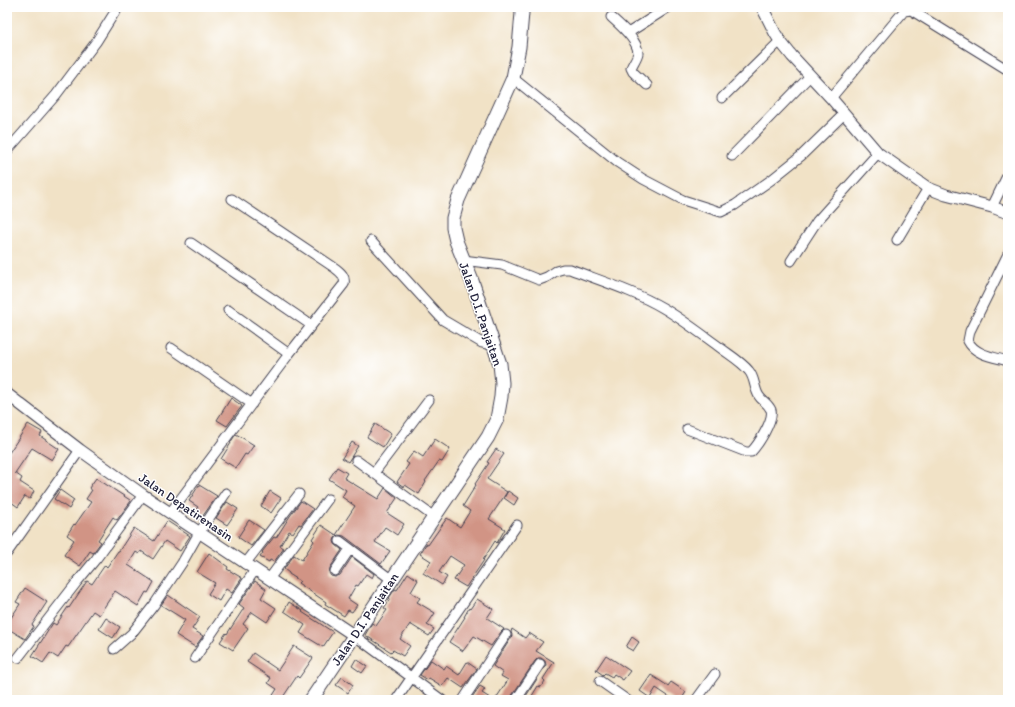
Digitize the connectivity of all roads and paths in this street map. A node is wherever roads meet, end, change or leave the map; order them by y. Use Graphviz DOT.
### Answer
graph roads {
  1 [pos="118,7"];
  2 [pos="521,7"];
  3 [pos="669,7"];
  4 [pos="762,7"];
  5 [pos="611,17"];
  6 [pos="628,33"];
  7 [pos="780,41"];
  8 [pos="1008,70"];
  9 [pos="810,76"];
  10 [pos="513,78"];
  11 [pos="647,85"];
  12 [pos="722,98"];
  13 [pos="831,98"];
  14 [pos="844,114"];
  15 [pos="7,151"];
  16 [pos="878,153"];
  17 [pos="732,156"];
  18 [pos="1008,174"];
  19 [pos="928,188"];
  20 [pos="232,199"];
  21 [pos="992,207"];
  22 [pos="1008,213"];
  23 [pos="897,240"];
  24 [pos="371,241"];
  25 [pos="191,243"];
  26 [pos="1008,254"];
  27 [pos="464,260"];
  28 [pos="791,262"];
  29 [pos="228,310"];
  30 [pos="311,325"];
  31 [pos="494,346"];
  32 [pos="171,348"];
  33 [pos="289,354"];
  34 [pos="1008,362"];
  35 [pos="7,394"];
  36 [pos="429,400"];
  37 [pos="252,404"];
  38 [pos="687,429"];
  39 [pos="80,450"];
  40 [pos="356,460"];
  41 [pos="374,472"];
  42 [pos="226,494"];
  43 [pos="299,494"];
  44 [pos="143,496"];
  45 [pos="328,499"];
  46 [pos="170,513"];
  47 [pos="434,517"];
  48 [pos="517,525"];
  49 [pos="199,533"];
  50 [pos="340,541"];
  51 [pos="350,549"];
  52 [pos="7,553"];
  53 [pos="245,564"];
  54 [pos="255,570"];
  55 [pos="335,571"];
  56 [pos="270,579"];
  57 [pos="392,580"];
  58 [pos="506,635"];
  59 [pos="355,636"];
  60 [pos="114,649"];
  61 [pos="18,658"];
  62 [pos="195,658"];
  63 [pos="540,664"];
  64 [pos="715,674"];
  65 [pos="412,678"];
  66 [pos="600,681"];
  67 [pos="311,700"];
  68 [pos="396,700"];
  69 [pos="442,700"];
  70 [pos="463,700"];
  71 [pos="516,700"];
  72 [pos="626,700"];
  73 [pos="696,700"];
  1 -- 15 [label="street"];
  2 -- 10 [label="main road, Jalan D.I. Panjaitan"];
  3 -- 6 [label="street"];
  4 -- 7 [label="street"];
  5 -- 6 [label="street"];
  6 -- 11 [label="street"];
  7 -- 9 [label="street"];
  7 -- 12 [label="street"];
  8 -- 13 [label="street"];
  9 -- 13 [label="street"];
  9 -- 17 [label="street"];
  10 -- 14 [label="street"];
  10 -- 27 [label="main road, Jalan D.I. Panjaitan"];
  13 -- 14 [label="street"];
  14 -- 16 [label="street"];
  16 -- 19 [label="street"];
  16 -- 28 [label="street"];
  18 -- 21 [label="street"];
  19 -- 21 [label="street"];
  19 -- 23 [label="street"];
  20 -- 30 [label="street"];
  21 -- 22 [label="street"];
  24 -- 31 [label="street"];
  25 -- 30 [label="street"];
  26 -- 34 [label="street"];
  27 -- 31 [label="main road, Jalan D.I. Panjaitan"];
  27 -- 38 [label="street"];
  29 -- 33 [label="street"];
  30 -- 33 [label="street"];
  31 -- 47 [label="main road, Jalan D.I. Panjaitan"];
  32 -- 37 [label="street"];
  33 -- 37 [label="street"];
  35 -- 39 [label="street, Jalan Depatirenasin"];
  36 -- 41 [label="street"];
  37 -- 46 [label="street"];
  39 -- 44 [label="street, Jalan Depatirenasin"];
  39 -- 52 [label="street"];
  40 -- 41 [label="street"];
  41 -- 47 [label="street"];
  42 -- 49 [label="street"];
  43 -- 53 [label="street"];
  44 -- 46 [label="street, Jalan Depatirenasin"];
  44 -- 61 [label="street"];
  45 -- 56 [label="street"];
  46 -- 49 [label="street, Jalan Depatirenasin"];
  47 -- 57 [label="main road, Jalan D.I. Panjaitan"];
  48 -- 65 [label="street"];
  49 -- 53 [label="street, Jalan Depatirenasin"];
  49 -- 60 [label="street"];
  50 -- 51 [label="street"];
  51 -- 55 [label="street"];
  51 -- 57 [label="street"];
  53 -- 54 [label="street, Jalan Depatirenasin"];
  54 -- 56 [label="street, Jalan Depatirenasin"];
  54 -- 62 [label="street"];
  56 -- 59 [label="street, Jalan Depatirenasin"];
  57 -- 59 [label="main road, Jalan D.I. Panjaitan"];
  58 -- 70 [label="street"];
  59 -- 65 [label="street"];
  59 -- 67 [label="main road, Jalan D.I. Panjaitan"];
  63 -- 71 [label="street"];
  64 -- 73 [label="street"];
  65 -- 68 [label="street"];
  65 -- 69 [label="street"];
  66 -- 72 [label="street"];
}
